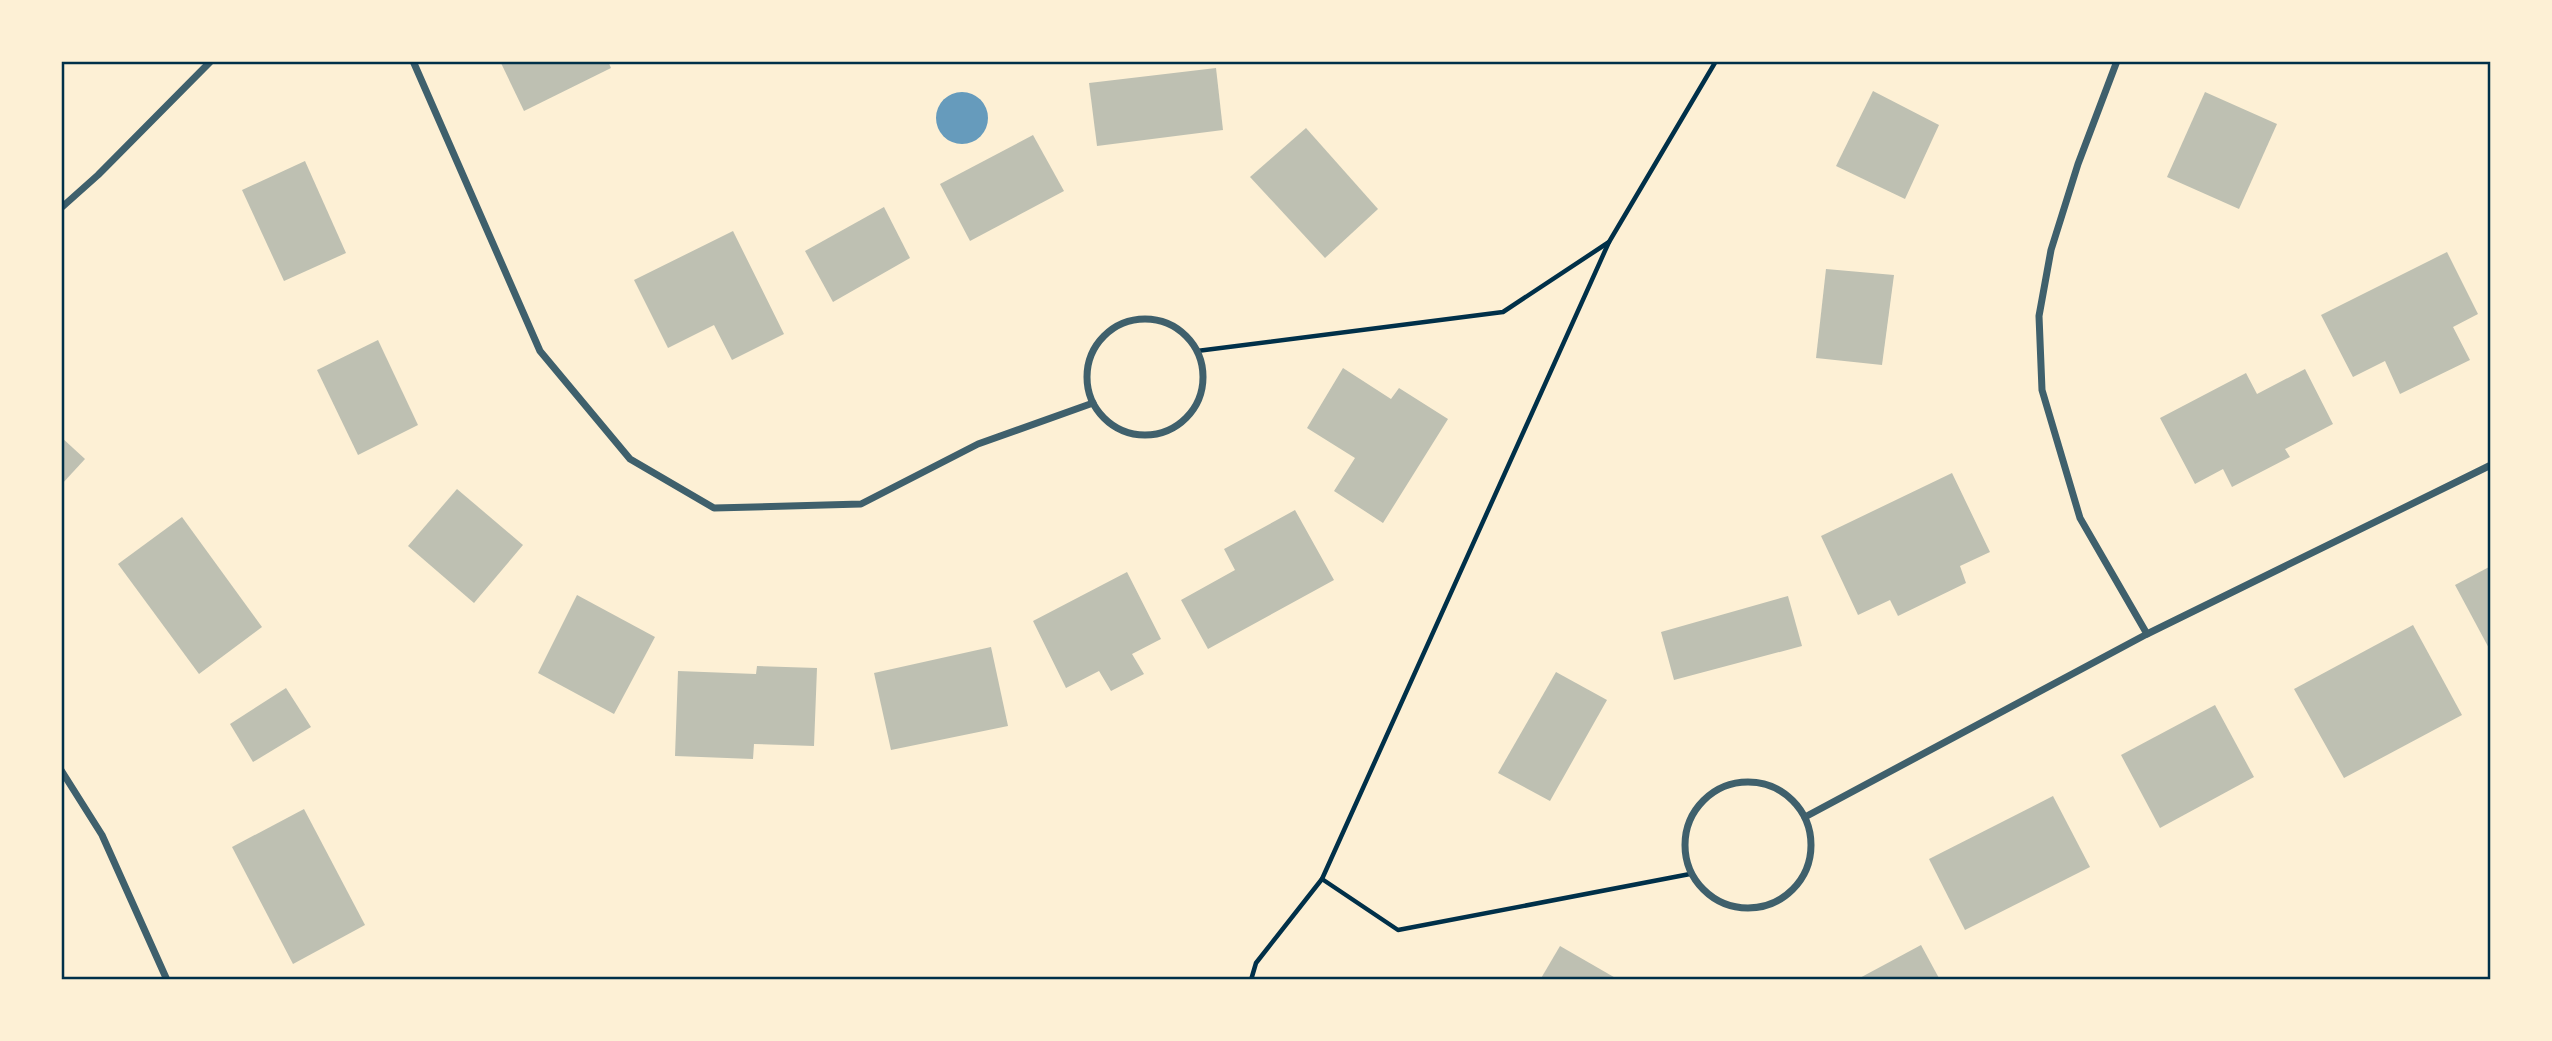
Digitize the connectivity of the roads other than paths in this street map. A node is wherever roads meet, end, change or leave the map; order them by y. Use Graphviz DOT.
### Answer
graph roads {
  1 [pos="211,61"];
  2 [pos="413,61"];
  3 [pos="2117,61"];
  4 [pos="61,208"];
  5 [pos="1093,402"];
  6 [pos="2491,465"];
  7 [pos="2147,634"];
  8 [pos="61,770"];
  9 [pos="1805,817"];
  10 [pos="167,980"];
  1 -- 4 [label="street"];
  2 -- 5 [label="street"];
  3 -- 7 [label="street"];
  5 -- 5 [label="street"];
  6 -- 7 [label="street"];
  7 -- 9 [label="street"];
  8 -- 10 [label="street"];
  9 -- 9 [label="street"];
}
